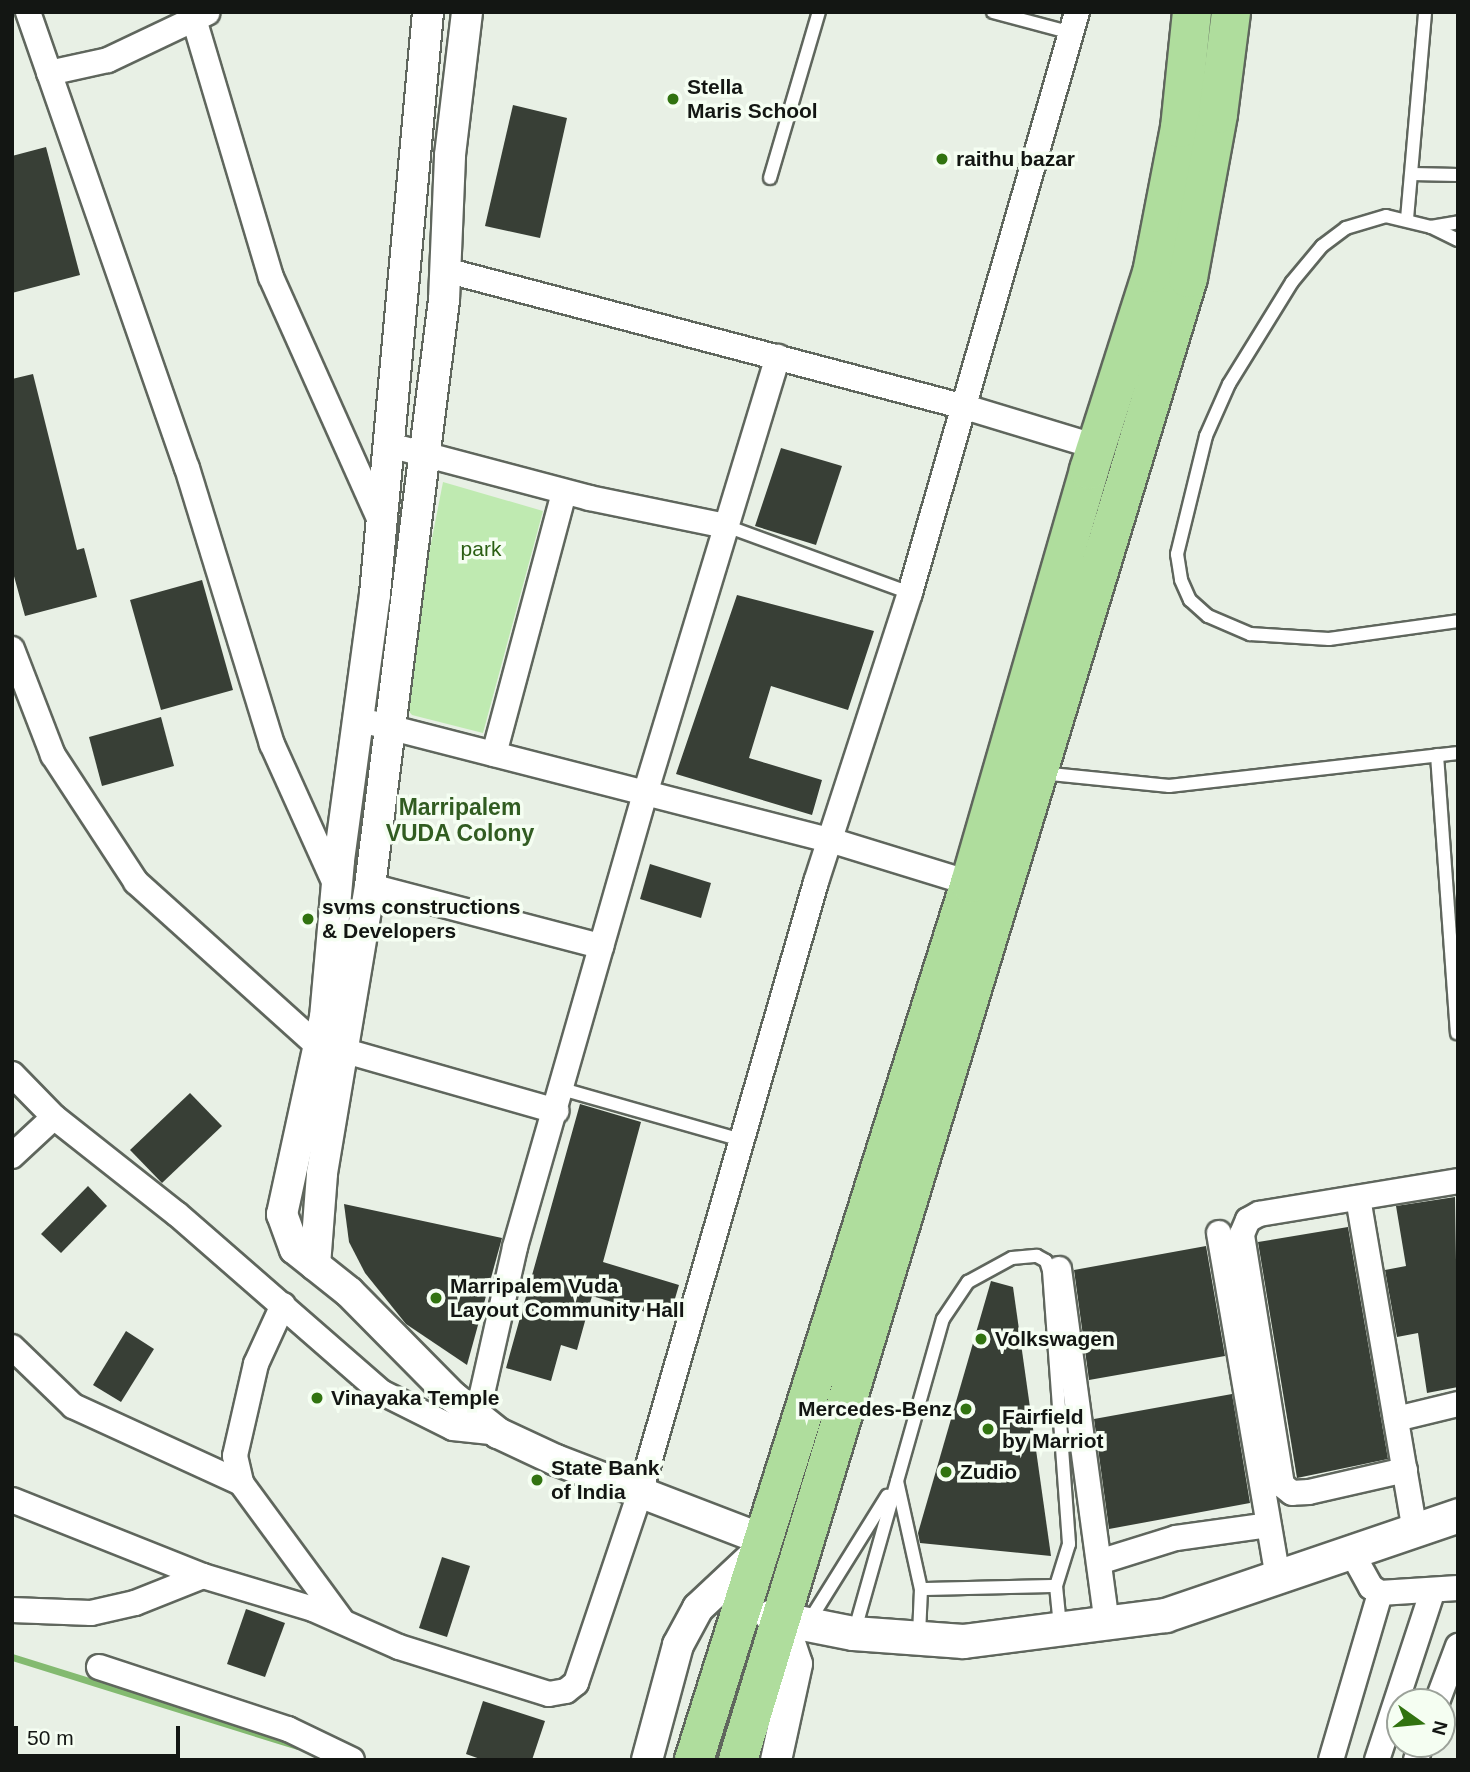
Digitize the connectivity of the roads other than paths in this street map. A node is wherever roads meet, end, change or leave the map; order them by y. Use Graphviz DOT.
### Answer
graph roads {
  1 [pos="28,12"];
  2 [pos="428,12"];
  3 [pos="467,12"];
  4 [pos="819,12"];
  5 [pos="993,12"];
  6 [pos="1192,12"];
  7 [pos="1231,12"];
  8 [pos="1425,12"];
  9 [pos="201,16"];
  10 [pos="1075,22"];
  11 [pos="49,72"];
  12 [pos="1412,174"];
  13 [pos="1458,175"];
  14 [pos="770,178"];
  15 [pos="1407,219"];
  16 [pos="1458,222"];
  17 [pos="1431,227"];
  18 [pos="1458,240"];
  19 [pos="445,270"];
  20 [pos="778,357"];
  21 [pos="965,407"];
  22 [pos="389,445"];
  23 [pos="1097,447"];
  24 [pos="421,453"];
  25 [pos="564,492"];
  26 [pos="379,518"];
  27 [pos="726,526"];
  28 [pos="910,593"];
  29 [pos="1458,621"];
  30 [pos="12,649"];
  31 [pos="359,720"];
  32 [pos="391,728"];
  33 [pos="1458,753"];
  34 [pos="494,754"];
  35 [pos="1437,755"];
  36 [pos="1021,769"];
  37 [pos="645,793"];
  38 [pos="830,841"];
  39 [pos="970,883"];
  40 [pos="370,886"];
  41 [pos="337,888"];
  42 [pos="601,946"];
  43 [pos="1457,1034"];
  44 [pos="330,1048"];
  45 [pos="12,1074"];
  46 [pos="559,1100"];
  47 [pos="54,1117"];
  48 [pos="741,1140"];
  49 [pos="12,1156"];
  50 [pos="1458,1181"];
  51 [pos="1358,1198"];
  52 [pos="1219,1233"];
  53 [pos="1059,1269"];
  54 [pos="283,1305"];
  55 [pos="12,1347"];
  56 [pos="1458,1404"];
  57 [pos="1396,1419"];
  58 [pos="488,1424"];
  59 [pos="1405,1470"];
  60 [pos="897,1480"];
  61 [pos="241,1483"];
  62 [pos="641,1490"];
  63 [pos="12,1500"];
  64 [pos="1458,1515"];
  65 [pos="1268,1525"];
  66 [pos="1415,1531"];
  67 [pos="760,1545"];
  68 [pos="1352,1553"];
  69 [pos="1098,1562"];
  70 [pos="203,1576"];
  71 [pos="1278,1577"];
  72 [pos="1056,1586"];
  73 [pos="921,1589"];
  74 [pos="1446,1589"];
  75 [pos="1380,1593"];
  76 [pos="742,1609"];
  77 [pos="12,1611"];
  78 [pos="344,1623"];
  79 [pos="794,1623"];
  80 [pos="1107,1624"];
  81 [pos="1060,1630"];
  82 [pos="853,1633"];
  83 [pos="918,1638"];
  84 [pos="1458,1646"];
  85 [pos="99,1667"];
  86 [pos="1442,1688"];
  87 [pos="352,1760"];
  88 [pos="647,1760"];
  89 [pos="694,1760"];
  90 [pos="737,1760"];
  91 [pos="776,1760"];
  92 [pos="1331,1760"];
  93 [pos="1377,1760"];
  1 -- 11 [label="street"];
  2 -- 22 [label="street"];
  3 -- 19 [label="street"];
  4 -- 14 [label="lane"];
  5 -- 10 [label="lane"];
  6 -- 23 [label="main road"];
  7 -- 36 [label="main road"];
  8 -- 12 [label="lane"];
  9 -- 11 [label="street"];
  9 -- 26 [label="street"];
  10 -- 21 [label="street"];
  11 -- 41 [label="street"];
  12 -- 13 [label="lane"];
  12 -- 15 [label="lane"];
  15 -- 17 [label="lane"];
  15 -- 29 [label="lane"];
  16 -- 17 [label="lane"];
  17 -- 18 [label="lane"];
  19 -- 20 [label="street"];
  19 -- 24 [label="street"];
  20 -- 21 [label="street"];
  20 -- 27 [label="street"];
  21 -- 23 [label="street"];
  21 -- 28 [label="street"];
  22 -- 24 [label="street"];
  22 -- 26 [label="street"];
  23 -- 36 [label="main road"];
  24 -- 25 [label="street"];
  24 -- 32 [label="street"];
  25 -- 27 [label="street"];
  25 -- 34 [label="street"];
  26 -- 31 [label="street"];
  27 -- 28 [label="lane"];
  27 -- 37 [label="street"];
  28 -- 38 [label="street"];
  30 -- 44 [label="street"];
  31 -- 32 [label="street"];
  31 -- 41 [label="street"];
  32 -- 34 [label="street"];
  32 -- 40 [label="street"];
  33 -- 35 [label="lane"];
  34 -- 37 [label="street"];
  35 -- 36 [label="lane"];
  35 -- 43 [label="lane"];
  36 -- 39 [label="main road"];
  36 -- 79 [label="main road"];
  37 -- 38 [label="street"];
  37 -- 42 [label="street"];
  38 -- 39 [label="street"];
  38 -- 48 [label="street"];
  39 -- 67 [label="main road"];
  40 -- 42 [label="street"];
  40 -- 44 [label="street"];
  41 -- 44 [label="street"];
  42 -- 46 [label="street"];
  44 -- 46 [label="street"];
  44 -- 58 [label="street"];
  45 -- 47 [label="street"];
  46 -- 48 [label="lane"];
  46 -- 58 [label="street"];
  47 -- 49 [label="street"];
  47 -- 54 [label="street"];
  48 -- 62 [label="street"];
  50 -- 51 [label="street"];
  51 -- 57 [label="street"];
  51 -- 59 [label="street"];
  52 -- 65 [label="street"];
  53 -- 69 [label="street"];
  54 -- 58 [label="street"];
  54 -- 61 [label="street"];
  55 -- 61 [label="street"];
  56 -- 57 [label="street"];
  57 -- 59 [label="street"];
  58 -- 62 [label="street"];
  59 -- 66 [label="street"];
  60 -- 72 [label="lane"];
  60 -- 73 [label="lane"];
  60 -- 79 [label="lane"];
  60 -- 82 [label="lane"];
  61 -- 78 [label="street"];
  62 -- 67 [label="street"];
  62 -- 78 [label="street"];
  63 -- 70 [label="street"];
  64 -- 66 [label="main road"];
  65 -- 69 [label="street"];
  65 -- 71 [label="street"];
  66 -- 68 [label="main road"];
  67 -- 76 [label="main road"];
  67 -- 88 [label="street"];
  68 -- 71 [label="main road"];
  68 -- 75 [label="street"];
  69 -- 80 [label="street"];
  70 -- 77 [label="street"];
  70 -- 78 [label="street"];
  71 -- 80 [label="main road"];
  72 -- 73 [label="lane"];
  72 -- 81 [label="lane"];
  73 -- 83 [label="lane"];
  74 -- 75 [label="street"];
  74 -- 93 [label="street"];
  75 -- 92 [label="street"];
  76 -- 79 [label="street"];
  76 -- 89 [label="main road"];
  79 -- 82 [label="main road"];
  79 -- 90 [label="main road"];
  79 -- 91 [label="street"];
  80 -- 81 [label="main road"];
  81 -- 83 [label="main road"];
  82 -- 83 [label="main road"];
  84 -- 86 [label="street"];
  85 -- 87 [label="street"];
}
